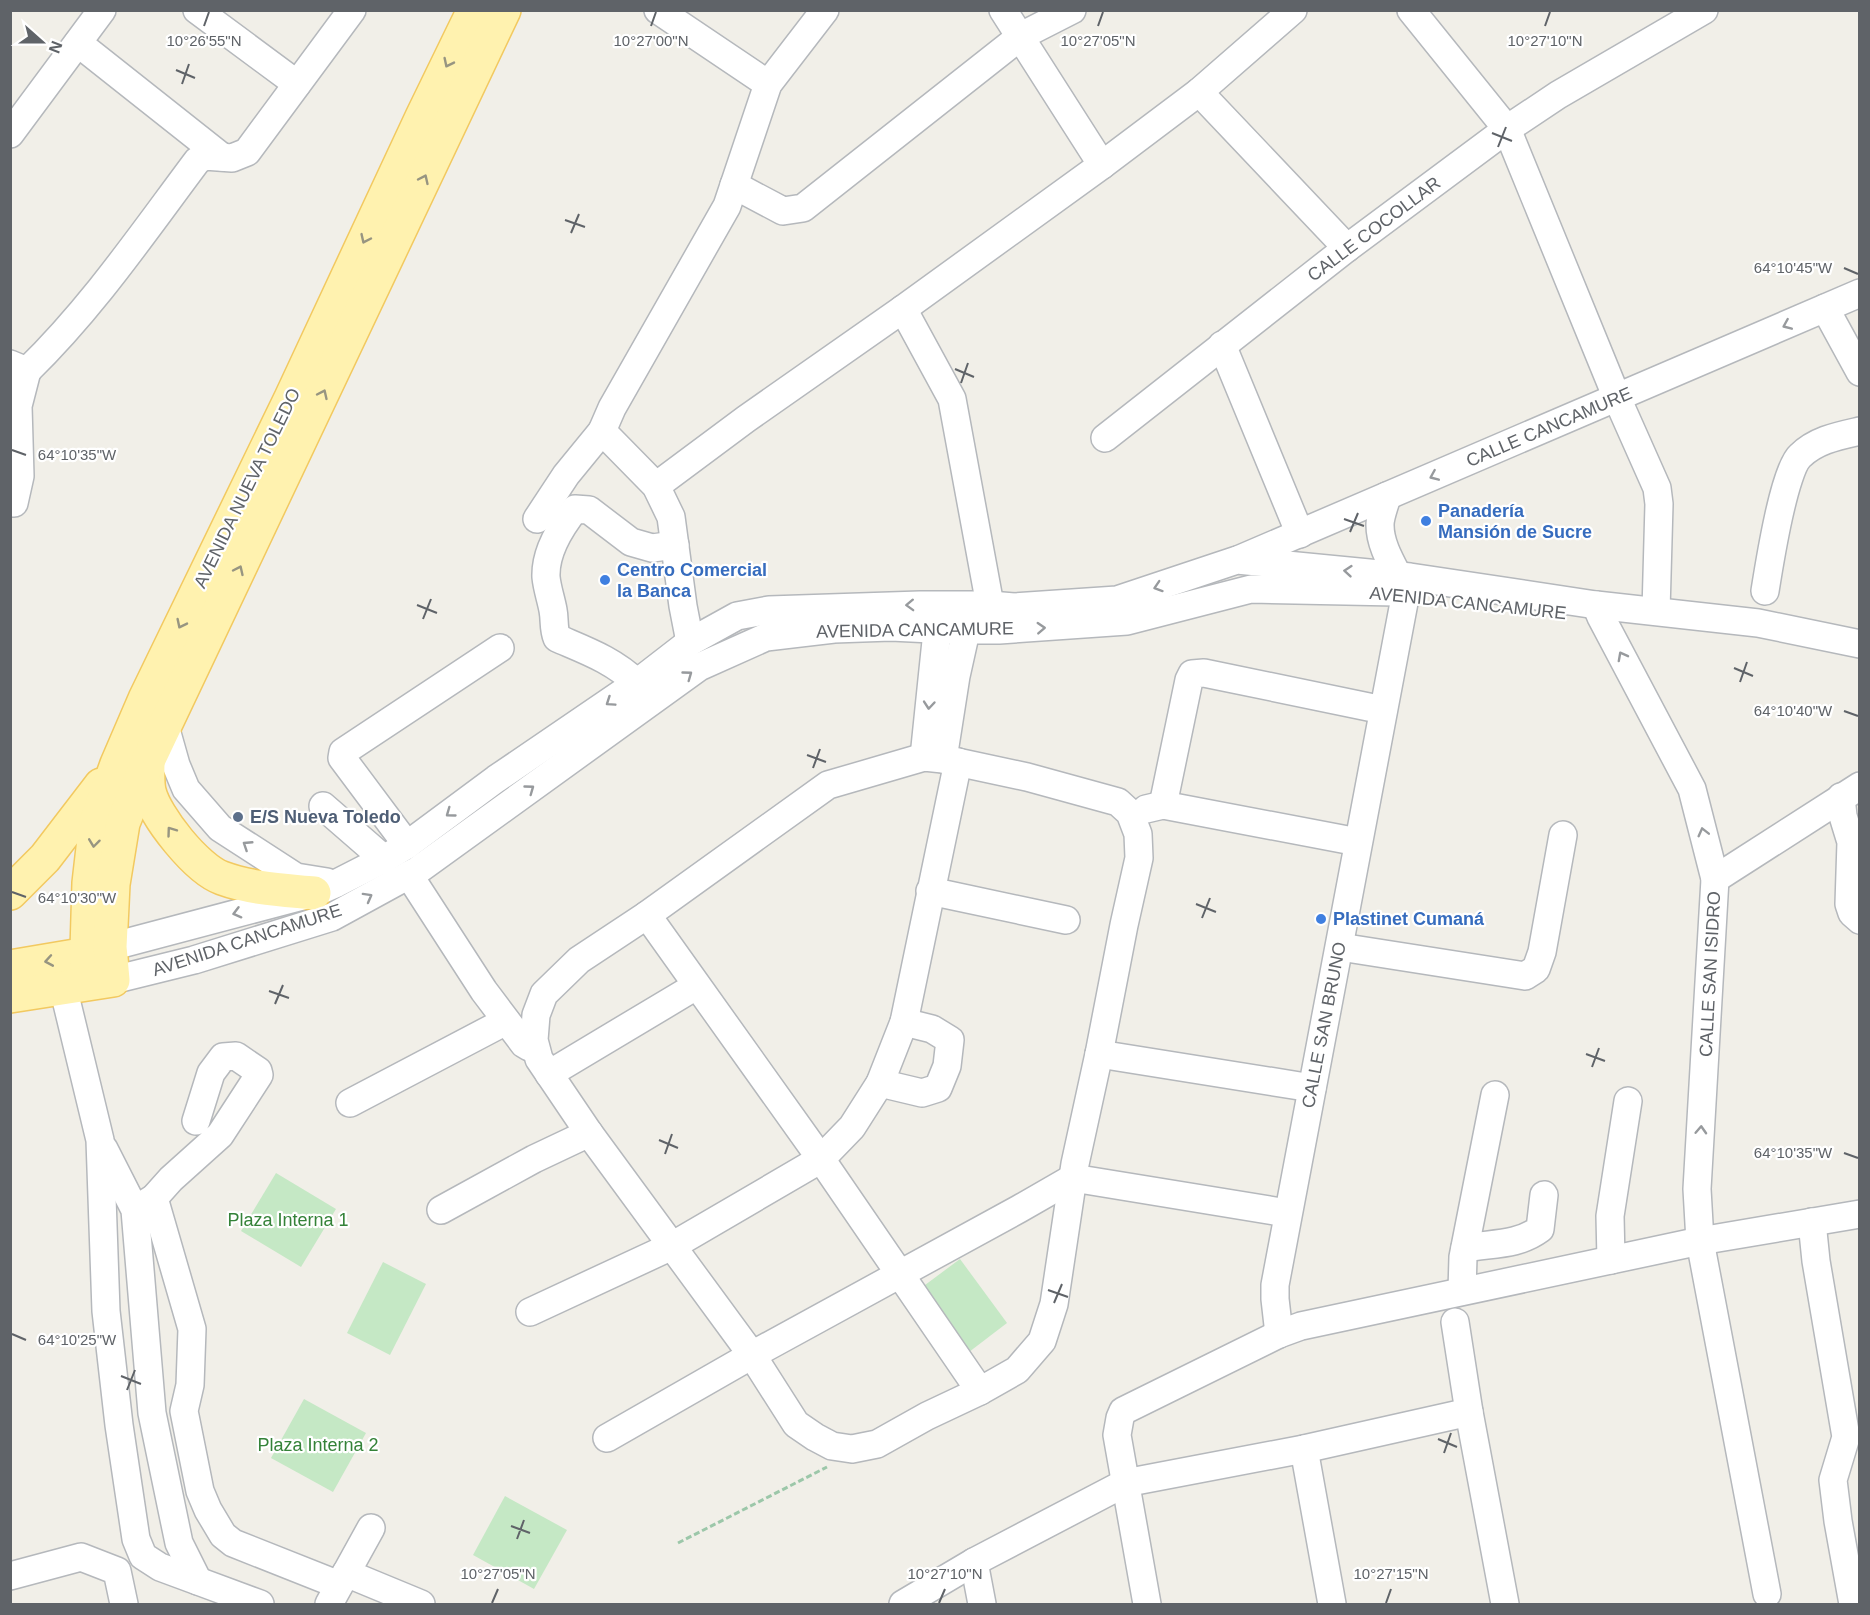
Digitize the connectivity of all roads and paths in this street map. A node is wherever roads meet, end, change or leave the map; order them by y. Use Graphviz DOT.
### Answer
graph roads {
  1 [pos="102,10"];
  2 [pos="197,10"];
  3 [pos="352,10"];
  4 [pos="474,10"];
  5 [pos="504,10"];
  6 [pos="658,10"];
  7 [pos="825,10"];
  8 [pos="1003,10"];
  9 [pos="1072,10"];
  10 [pos="1293,10"];
  11 [pos="1411,10"];
  12 [pos="1704,10"];
  13 [pos="1021,36"];
  14 [pos="78,43"];
  15 [pos="297,84"];
  16 [pos="768,84"];
  17 [pos="1199,92"];
  18 [pos="1507,129"];
  19 [pos="10,134"];
  20 [pos="222,156"];
  21 [pos="1102,165"];
  22 [pos="734,186"];
  23 [pos="1347,248"];
  24 [pos="1860,293"];
  25 [pos="1825,308"];
  26 [pos="903,309"];
  27 [pos="1221,345"];
  28 [pos="19,368"];
  29 [pos="1860,372"];
  30 [pos="1617,398"];
  31 [pos="602,431"];
  32 [pos="1860,431"];
  33 [pos="1105,438"];
  34 [pos="656,486"];
  35 [pos="1387,496"];
  36 [pos="14,503"];
  37 [pos="537,519"];
  38 [pos="1300,534"];
  39 [pos="675,545"];
  40 [pos="1238,560"];
  41 [pos="1403,584"];
  42 [pos="1765,591"];
  43 [pos="1599,611"];
  44 [pos="1656,611"];
  45 [pos="974,614"];
  46 [pos="938,617"];
  47 [pos="690,642"];
  48 [pos="1860,644"];
  49 [pos="500,648"];
  50 [pos="944,675"];
  51 [pos="637,683"];
  52 [pos="1383,710"];
  53 [pos="165,726"];
  54 [pos="942,759"];
  55 [pos="133,763"];
  56 [pos="1850,792"];
  57 [pos="1163,805"];
  58 [pos="323,806"];
  59 [pos="1131,813"];
  60 [pos="1563,835"];
  61 [pos="1358,842"];
  62 [pos="407,845"];
  63 [pos="384,859"];
  64 [pos="409,875"];
  65 [pos="1715,879"];
  66 [pos="326,888"];
  67 [pos="930,891"];
  68 [pos="10,893"];
  69 [pos="648,915"];
  70 [pos="1065,920"];
  71 [pos="1860,920"];
  72 [pos="1340,946"];
  73 [pos="10,967"];
  74 [pos="92,970"];
  75 [pos="696,986"];
  76 [pos="10,996"];
  77 [pos="506,1021"];
  78 [pos="903,1022"];
  79 [pos="535,1048"];
  80 [pos="1100,1054"];
  81 [pos="549,1074"];
  82 [pos="880,1083"];
  83 [pos="1312,1088"];
  84 [pos="1495,1095"];
  85 [pos="1628,1101"];
  86 [pos="350,1103"];
  87 [pos="196,1121"];
  88 [pos="589,1133"];
  89 [pos="100,1140"];
  90 [pos="821,1159"];
  91 [pos="1073,1178"];
  92 [pos="1544,1195"];
  93 [pos="144,1204"];
  94 [pos="441,1210"];
  95 [pos="1287,1213"];
  96 [pos="1860,1214"];
  97 [pos="1812,1222"];
  98 [pos="1712,1238"];
  99 [pos="672,1245"];
  100 [pos="1465,1248"];
  101 [pos="1611,1260"];
  102 [pos="899,1274"];
  103 [pos="1462,1292"];
  104 [pos="530,1312"];
  105 [pos="1455,1322"];
  106 [pos="1279,1334"];
  107 [pos="753,1355"];
  108 [pos="980,1391"];
  109 [pos="186,1404"];
  110 [pos="1469,1412"];
  111 [pos="152,1413"];
  112 [pos="607,1438"];
  113 [pos="843,1447"];
  114 [pos="1304,1449"];
  115 [pos="1125,1483"];
  116 [pos="371,1528"];
  117 [pos="678,1544"];
  118 [pos="974,1562"];
  119 [pos="10,1576"];
  120 [pos="198,1581"];
  121 [pos="338,1587"];
  122 [pos="1767,1594"];
  123 [pos="124,1605"];
  124 [pos="260,1605"];
  125 [pos="421,1605"];
  126 [pos="903,1605"];
  127 [pos="982,1605"];
  128 [pos="1147,1605"];
  129 [pos="1332,1605"];
  130 [pos="1505,1605"];
  131 [pos="1853,1605"];
  1 -- 14 [label="street"];
  2 -- 15 [label="street"];
  3 -- 15 [label="street"];
  4 -- 55 [label="main road, AVENIDA NUEVA TOLEDO, one-way"];
  53 -- 5 [label="main road, AVENIDA NUEVA TOLEDO, one-way"];
  6 -- 16 [label="street"];
  7 -- 16 [label="street"];
  8 -- 13 [label="street"];
  9 -- 13 [label="street"];
  10 -- 17 [label="street"];
  11 -- 18 [label="street"];
  12 -- 18 [label="street, CALLE COCOLLAR"];
  13 -- 21 [label="street"];
  13 -- 22 [label="street"];
  14 -- 19 [label="street"];
  14 -- 20 [label="street"];
  15 -- 20 [label="street"];
  16 -- 22 [label="street"];
  17 -- 21 [label="street"];
  17 -- 23 [label="street"];
  18 -- 23 [label="street, CALLE COCOLLAR"];
  18 -- 30 [label="street"];
  20 -- 28 [label="street"];
  21 -- 26 [label="street"];
  22 -- 31 [label="street"];
  23 -- 27 [label="street, CALLE COCOLLAR"];
  24 -- 25 [label="street, CALLE CANCAMURE"];
  25 -- 29 [label="street"];
  25 -- 30 [label="street, CALLE CANCAMURE, one-way"];
  26 -- 34 [label="street"];
  26 -- 45 [label="street"];
  27 -- 33 [label="street, CALLE COCOLLAR"];
  27 -- 38 [label="street"];
  28 -- 36 [label="street"];
  30 -- 35 [label="street, CALLE CANCAMURE, one-way"];
  30 -- 44 [label="street"];
  31 -- 34 [label="street"];
  31 -- 37 [label="street"];
  32 -- 42 [label="street"];
  34 -- 39 [label="street"];
  35 -- 38 [label="street, CALLE CANCAMURE"];
  35 -- 41 [label="street"];
  38 -- 40 [label="street, CALLE CANCAMURE"];
  39 -- 47 [label="street"];
  39 -- 51 [label="street"];
  41 -- 40 [label="street, AVENIDA CANCAMURE, one-way"];
  40 -- 45 [label="street, AVENIDA CANCAMURE, one-way"];
  41 -- 43 [label="street, AVENIDA CANCAMURE"];
  45 -- 41 [label="street, AVENIDA CANCAMURE, one-way"];
  41 -- 52 [label="street, CALLE SAN BRUNO"];
  43 -- 44 [label="street, AVENIDA CANCAMURE"];
  65 -- 43 [label="street, CALLE SAN ISIDRO, one-way"];
  44 -- 48 [label="street, AVENIDA CANCAMURE"];
  45 -- 46 [label="street, AVENIDA CANCAMURE"];
  45 -- 50 [label="street"];
  46 -- 47 [label="street, AVENIDA CANCAMURE, one-way"];
  46 -- 50 [label="street"];
  64 -- 46 [label="street, AVENIDA CANCAMURE, one-way"];
  47 -- 51 [label="street, AVENIDA CANCAMURE"];
  49 -- 62 [label="street"];
  50 -- 54 [label="street"];
  51 -- 62 [label="street, AVENIDA CANCAMURE, one-way"];
  52 -- 57 [label="street"];
  52 -- 61 [label="street, CALLE SAN BRUNO"];
  53 -- 55 [label="main road, AVENIDA NUEVA TOLEDO"];
  66 -- 53 [label="street, one-way"];
  54 -- 59 [label="street"];
  54 -- 67 [label="street"];
  54 -- 69 [label="street"];
  66 -- 55 [label="main road, one-way"];
  55 -- 68 [label="main road"];
  55 -- 74 [label="main road, AVENIDA NUEVA TOLEDO"];
  56 -- 65 [label="street"];
  56 -- 71 [label="street"];
  57 -- 59 [label="street"];
  57 -- 61 [label="street"];
  58 -- 63 [label="street"];
  59 -- 80 [label="street"];
  60 -- 72 [label="street"];
  61 -- 72 [label="street, CALLE SAN BRUNO"];
  62 -- 63 [label="street, AVENIDA CANCAMURE"];
  63 -- 66 [label="street, AVENIDA CANCAMURE"];
  74 -- 64 [label="street, AVENIDA CANCAMURE, one-way"];
  64 -- 77 [label="street"];
  98 -- 65 [label="street, CALLE SAN ISIDRO, one-way"];
  66 -- 74 [label="street, AVENIDA CANCAMURE, one-way"];
  67 -- 70 [label="street"];
  67 -- 78 [label="street"];
  69 -- 75 [label="street"];
  69 -- 79 [label="street"];
  72 -- 83 [label="street, CALLE SAN BRUNO"];
  74 -- 73 [label="main road, AVENIDA CANCAMURE, one-way"];
  74 -- 76 [label="main road, AVENIDA CANCAMURE"];
  74 -- 89 [label="street"];
  75 -- 81 [label="street"];
  75 -- 90 [label="street"];
  77 -- 79 [label="street"];
  77 -- 86 [label="street"];
  78 -- 82 [label="street"];
  78 -- 82 [label="street"];
  79 -- 81 [label="street"];
  80 -- 83 [label="street"];
  80 -- 91 [label="street"];
  81 -- 88 [label="street"];
  82 -- 90 [label="street"];
  83 -- 95 [label="street, CALLE SAN BRUNO"];
  84 -- 100 [label="street"];
  85 -- 101 [label="street"];
  87 -- 93 [label="street"];
  88 -- 94 [label="street"];
  88 -- 99 [label="street"];
  89 -- 93 [label="street"];
  89 -- 120 [label="street"];
  90 -- 99 [label="street"];
  90 -- 102 [label="street"];
  91 -- 95 [label="street"];
  91 -- 102 [label="street"];
  91 -- 108 [label="street"];
  92 -- 100 [label="street"];
  93 -- 109 [label="street"];
  93 -- 111 [label="street"];
  95 -- 106 [label="street, CALLE SAN BRUNO"];
  96 -- 97 [label="street"];
  97 -- 98 [label="street"];
  97 -- 131 [label="street"];
  98 -- 101 [label="street"];
  98 -- 122 [label="street, CALLE SAN ISIDRO"];
  99 -- 104 [label="street"];
  99 -- 107 [label="street"];
  100 -- 103 [label="street"];
  101 -- 103 [label="street"];
  102 -- 107 [label="street"];
  102 -- 108 [label="street"];
  103 -- 106 [label="street"];
  105 -- 110 [label="street"];
  106 -- 115 [label="street"];
  107 -- 112 [label="street"];
  107 -- 113 [label="street"];
  108 -- 113 [label="street"];
  109 -- 111 [label="street"];
  109 -- 121 [label="street"];
  110 -- 114 [label="street"];
  110 -- 130 [label="street"];
  111 -- 120 [label="street"];
  113 -- 117 [label="path"];
  114 -- 115 [label="street"];
  114 -- 129 [label="street"];
  115 -- 118 [label="street"];
  115 -- 128 [label="street"];
  116 -- 121 [label="street"];
  118 -- 126 [label="street"];
  118 -- 127 [label="street"];
  119 -- 123 [label="street"];
  120 -- 124 [label="street"];
  121 -- 125 [label="street"];
}
